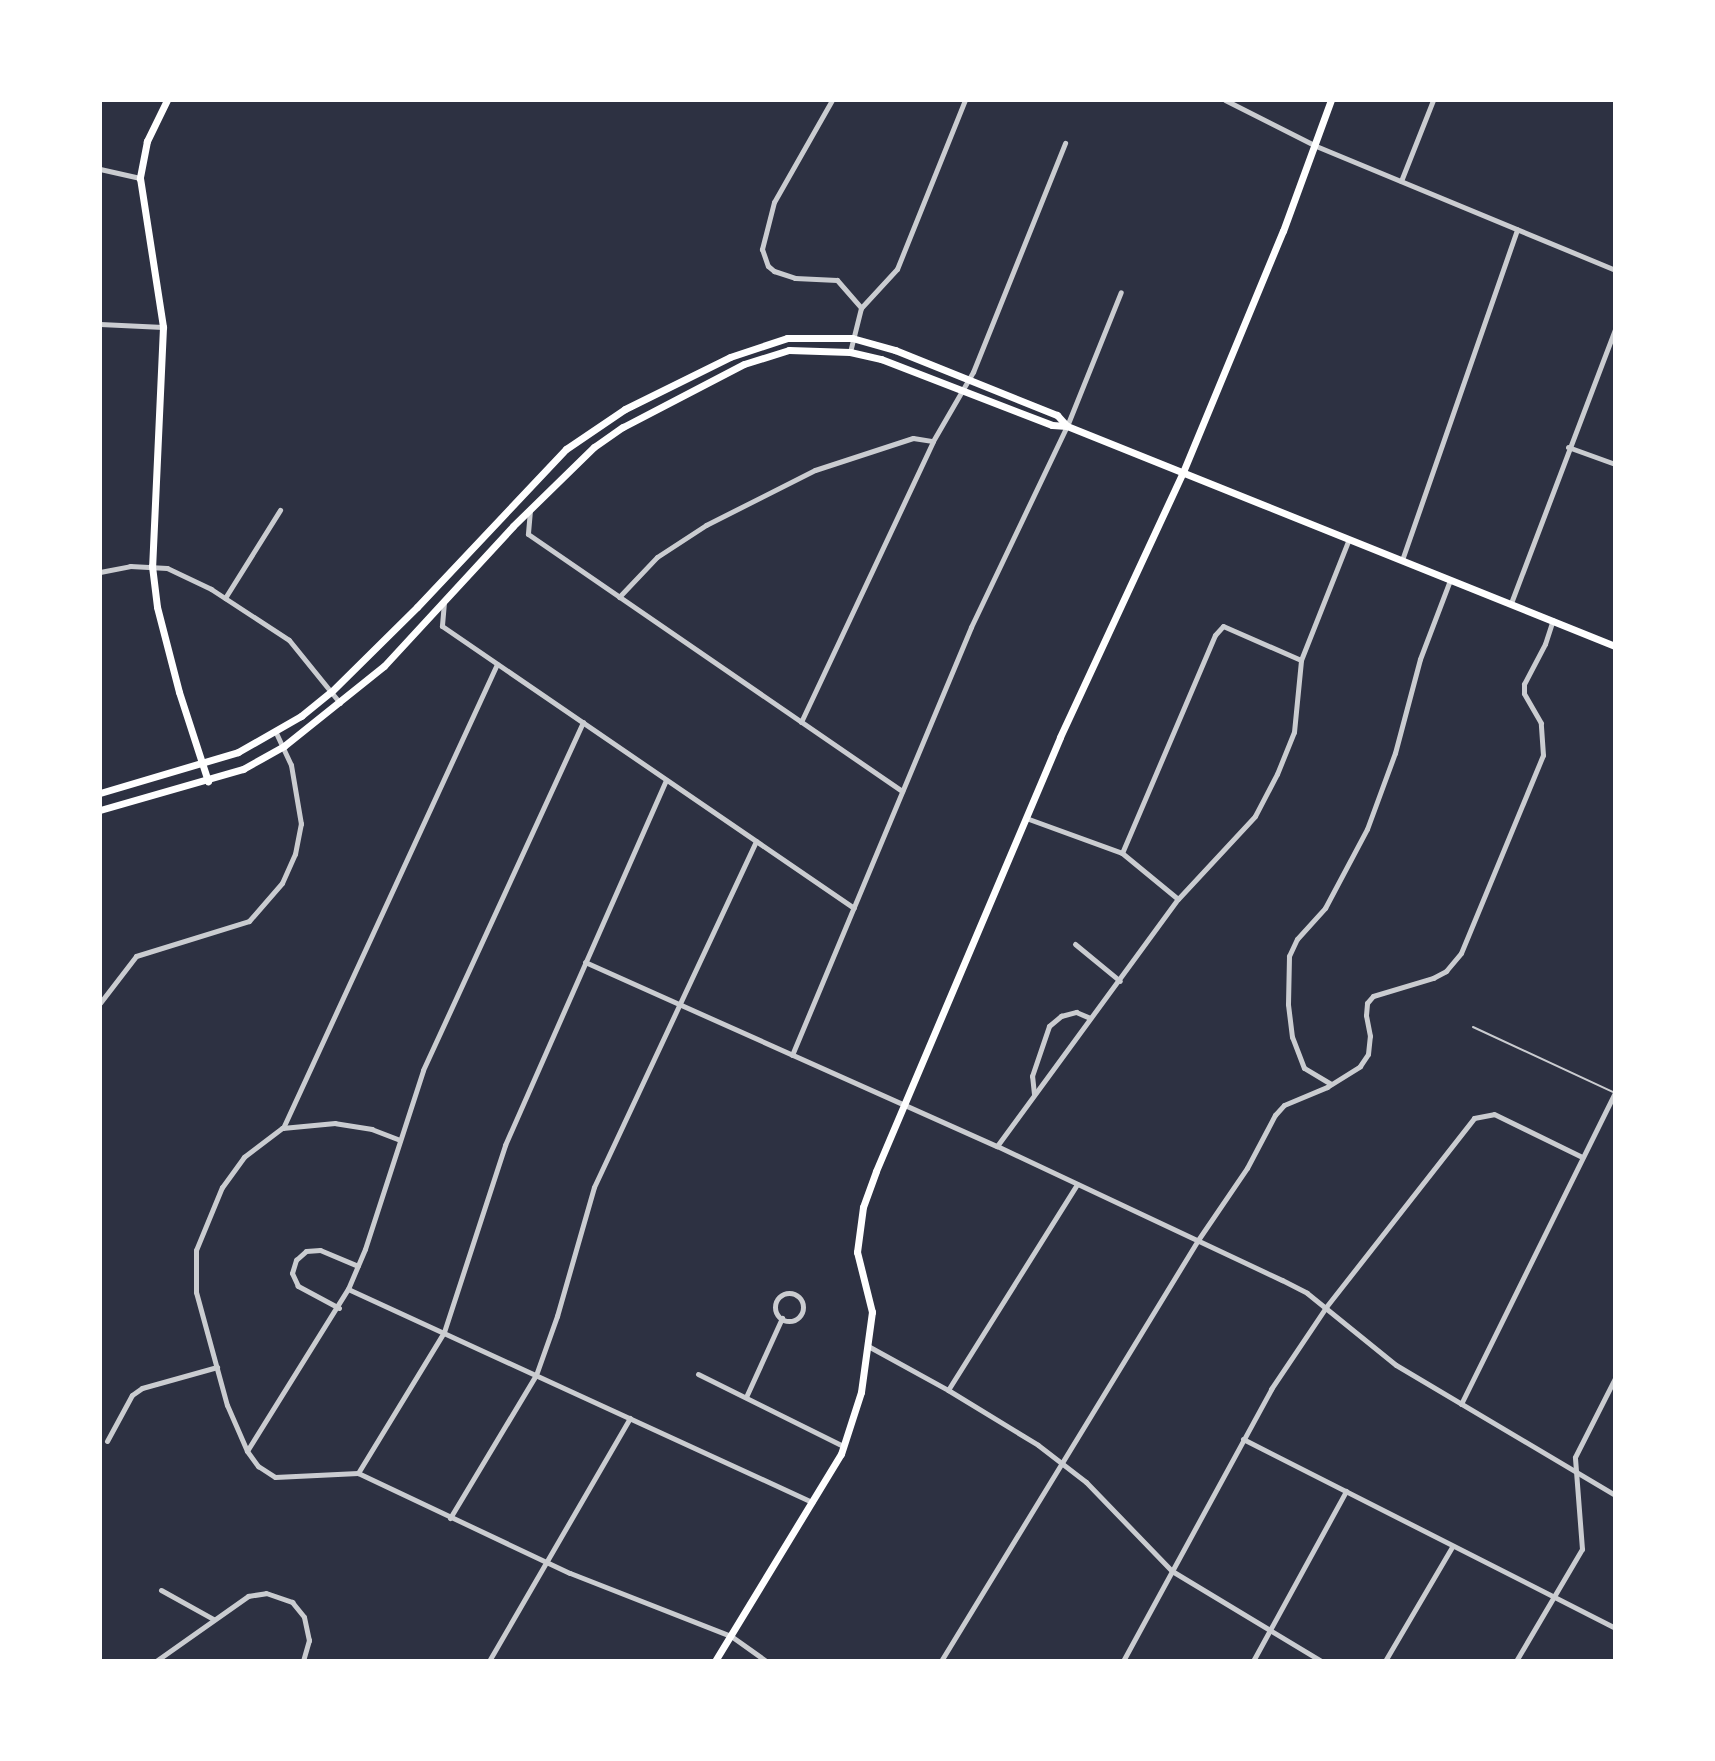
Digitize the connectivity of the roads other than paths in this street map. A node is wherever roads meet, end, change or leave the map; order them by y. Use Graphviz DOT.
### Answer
graph roads {
  1 [pos="167,100"];
  2 [pos="832,100"];
  3 [pos="965,100"];
  4 [pos="1225,100"];
  5 [pos="1331,100"];
  6 [pos="1433,100"];
  7 [pos="1065,143"];
  8 [pos="1316,146"];
  9 [pos="100,169"];
  10 [pos="140,178"];
  11 [pos="1401,181"];
  12 [pos="1517,229"];
  13 [pos="1615,270"];
  14 [pos="1121,292"];
  15 [pos="861,308"];
  16 [pos="100,324"];
  17 [pos="163,327"];
  18 [pos="1615,329"];
  19 [pos="852,338"];
  20 [pos="850,352"];
  21 [pos="968,380"];
  22 [pos="960,390"];
  23 [pos="1067,426"];
  24 [pos="933,441"];
  25 [pos="1568,447"];
  26 [pos="1615,464"];
  27 [pos="1183,472"];
  28 [pos="530,508"];
  29 [pos="280,510"];
  30 [pos="503,516"];
  31 [pos="513,526"];
  32 [pos="1349,539"];
  33 [pos="1402,560"];
  34 [pos="152,566"];
  35 [pos="100,572"];
  36 [pos="1451,579"];
  37 [pos="619,597"];
  38 [pos="225,598"];
  39 [pos="444,599"];
  40 [pos="1511,603"];
  41 [pos="417,607"];
  42 [pos="428,617"];
  43 [pos="1553,620"];
  44 [pos="1615,646"];
  45 [pos="1301,660"];
  46 [pos="497,664"];
  47 [pos="331,692"];
  48 [pos="340,704"];
  49 [pos="583,722"];
  50 [pos="801,722"];
  51 [pos="275,731"];
  52 [pos="284,746"];
  53 [pos="203,765"];
  54 [pos="666,780"];
  55 [pos="208,781"];
  56 [pos="902,791"];
  57 [pos="100,793"];
  58 [pos="100,810"];
  59 [pos="1026,818"];
  60 [pos="756,841"];
  61 [pos="1122,853"];
  62 [pos="1178,899"];
  63 [pos="854,908"];
  64 [pos="1075,944"];
  65 [pos="585,962"];
  66 [pos="1120,981"];
  67 [pos="100,1003"];
  68 [pos="678,1004"];
  69 [pos="1090,1018"];
  70 [pos="1473,1027"];
  71 [pos="792,1055"];
  72 [pos="1331,1084"];
  73 [pos="1614,1092"];
  74 [pos="1034,1095"];
  75 [pos="904,1105"];
  76 [pos="282,1128"];
  77 [pos="400,1140"];
  78 [pos="997,1146"];
  79 [pos="1582,1157"];
  80 [pos="1077,1184"];
  81 [pos="1198,1240"];
  82 [pos="358,1266"];
  83 [pos="348,1289"];
  84 [pos="1326,1307"];
  85 [pos="339,1308"];
  86 [pos="782,1318"];
  87 [pos="444,1332"];
  88 [pos="868,1346"];
  89 [pos="217,1367"];
  90 [pos="698,1374"];
  91 [pos="536,1375"];
  92 [pos="1614,1383"];
  93 [pos="948,1390"];
  94 [pos="746,1397"];
  95 [pos="1461,1404"];
  96 [pos="630,1418"];
  97 [pos="1243,1439"];
  98 [pos="107,1441"];
  99 [pos="844,1446"];
  100 [pos="247,1451"];
  101 [pos="1063,1463"];
  102 [pos="1575,1471"];
  103 [pos="358,1473"];
  104 [pos="1346,1491"];
  105 [pos="1615,1495"];
  106 [pos="812,1503"];
  107 [pos="450,1518"];
  108 [pos="1452,1547"];
  109 [pos="546,1562"];
  110 [pos="1172,1571"];
  111 [pos="161,1590"];
  112 [pos="1556,1599"];
  113 [pos="213,1619"];
  114 [pos="1615,1628"];
  115 [pos="1271,1631"];
  116 [pos="731,1636"];
  117 [pos="156,1661"];
  118 [pos="303,1661"];
  119 [pos="489,1661"];
  120 [pos="715,1661"];
  121 [pos="766,1661"];
  122 [pos="941,1661"];
  123 [pos="1123,1661"];
  124 [pos="1253,1661"];
  125 [pos="1321,1661"];
  126 [pos="1385,1661"];
  127 [pos="1516,1661"];
  1 -- 10 [label="main road"];
  2 -- 15 [label="street"];
  3 -- 15 [label="street"];
  4 -- 8 [label="street"];
  5 -- 8 [label="main road"];
  6 -- 11 [label="street"];
  7 -- 21 [label="street"];
  8 -- 11 [label="street"];
  8 -- 27 [label="main road"];
  9 -- 10 [label="street"];
  10 -- 17 [label="main road"];
  11 -- 12 [label="street"];
  12 -- 13 [label="street"];
  12 -- 33 [label="street"];
  14 -- 23 [label="street"];
  15 -- 19 [label="street"];
  16 -- 17 [label="street"];
  17 -- 34 [label="main road"];
  18 -- 25 [label="street"];
  19 -- 20 [label="street"];
  19 -- 21 [label="main road"];
  19 -- 30 [label="main road"];
  20 -- 22 [label="main road"];
  20 -- 28 [label="main road"];
  21 -- 22 [label="street"];
  21 -- 23 [label="main road"];
  22 -- 23 [label="main road"];
  22 -- 24 [label="street"];
  23 -- 27 [label="main road"];
  23 -- 56 [label="street"];
  24 -- 37 [label="street"];
  24 -- 50 [label="street"];
  25 -- 26 [label="street"];
  25 -- 40 [label="street"];
  27 -- 32 [label="main road"];
  27 -- 59 [label="main road"];
  28 -- 31 [label="main road"];
  28 -- 37 [label="street"];
  29 -- 38 [label="street"];
  30 -- 31 [label="main road"];
  30 -- 41 [label="main road"];
  31 -- 39 [label="main road"];
  32 -- 33 [label="main road"];
  32 -- 45 [label="street"];
  33 -- 36 [label="main road"];
  34 -- 35 [label="street"];
  34 -- 38 [label="street"];
  34 -- 53 [label="main road"];
  36 -- 40 [label="main road"];
  36 -- 72 [label="street"];
  37 -- 50 [label="street"];
  38 -- 47 [label="street"];
  39 -- 42 [label="main road"];
  39 -- 46 [label="street"];
  40 -- 43 [label="main road"];
  41 -- 42 [label="main road"];
  41 -- 47 [label="main road"];
  42 -- 48 [label="main road"];
  43 -- 44 [label="main road"];
  43 -- 72 [label="street"];
  45 -- 61 [label="street"];
  45 -- 62 [label="street"];
  46 -- 49 [label="street"];
  46 -- 76 [label="street"];
  47 -- 48 [label="street"];
  47 -- 51 [label="main road"];
  48 -- 52 [label="main road"];
  49 -- 54 [label="street"];
  49 -- 77 [label="street"];
  50 -- 56 [label="street"];
  51 -- 52 [label="street"];
  51 -- 53 [label="main road"];
  52 -- 55 [label="main road"];
  52 -- 67 [label="street"];
  53 -- 55 [label="main road"];
  53 -- 57 [label="main road"];
  54 -- 60 [label="street"];
  54 -- 65 [label="street"];
  55 -- 58 [label="main road"];
  56 -- 63 [label="street"];
  59 -- 61 [label="street"];
  59 -- 75 [label="main road"];
  60 -- 63 [label="street"];
  60 -- 68 [label="street"];
  61 -- 62 [label="street"];
  62 -- 66 [label="street"];
  63 -- 71 [label="street"];
  64 -- 66 [label="street"];
  65 -- 68 [label="street"];
  65 -- 87 [label="street"];
  66 -- 69 [label="street"];
  68 -- 71 [label="street"];
  68 -- 91 [label="street"];
  69 -- 74 [label="street"];
  69 -- 74 [label="street"];
  70 -- 73 [label="lane"];
  71 -- 75 [label="street"];
  72 -- 81 [label="street"];
  73 -- 79 [label="street"];
  74 -- 78 [label="street"];
  75 -- 78 [label="street"];
  75 -- 88 [label="main road"];
  76 -- 77 [label="street"];
  76 -- 89 [label="street"];
  77 -- 82 [label="street"];
  78 -- 80 [label="street"];
  79 -- 84 [label="street"];
  79 -- 95 [label="street"];
  80 -- 81 [label="street"];
  80 -- 93 [label="street"];
  81 -- 84 [label="street"];
  81 -- 101 [label="street"];
  82 -- 83 [label="street"];
  82 -- 85 [label="street"];
  83 -- 85 [label="street"];
  83 -- 87 [label="street"];
  84 -- 95 [label="street"];
  84 -- 97 [label="street"];
  85 -- 100 [label="street"];
  86 -- 86 [label="street"];
  86 -- 94 [label="street"];
  87 -- 91 [label="street"];
  87 -- 103 [label="street"];
  88 -- 93 [label="street"];
  88 -- 99 [label="main road"];
  89 -- 98 [label="street"];
  89 -- 100 [label="street"];
  90 -- 94 [label="street"];
  91 -- 96 [label="street"];
  91 -- 107 [label="street"];
  92 -- 102 [label="street"];
  93 -- 101 [label="street"];
  94 -- 99 [label="street"];
  95 -- 102 [label="street"];
  96 -- 106 [label="street"];
  96 -- 109 [label="street"];
  97 -- 104 [label="street"];
  97 -- 110 [label="street"];
  99 -- 106 [label="main road"];
  100 -- 103 [label="street"];
  101 -- 110 [label="street"];
  101 -- 122 [label="street"];
  102 -- 105 [label="street"];
  102 -- 112 [label="street"];
  103 -- 107 [label="street"];
  104 -- 108 [label="street"];
  104 -- 115 [label="street"];
  106 -- 116 [label="main road"];
  107 -- 109 [label="street"];
  108 -- 112 [label="street"];
  108 -- 126 [label="street"];
  109 -- 116 [label="street"];
  109 -- 119 [label="street"];
  110 -- 115 [label="street"];
  110 -- 123 [label="street"];
  111 -- 113 [label="street"];
  112 -- 114 [label="street"];
  112 -- 127 [label="street"];
  113 -- 117 [label="street"];
  113 -- 118 [label="street"];
  115 -- 124 [label="street"];
  115 -- 125 [label="street"];
  116 -- 120 [label="main road"];
  116 -- 121 [label="street"];
}
